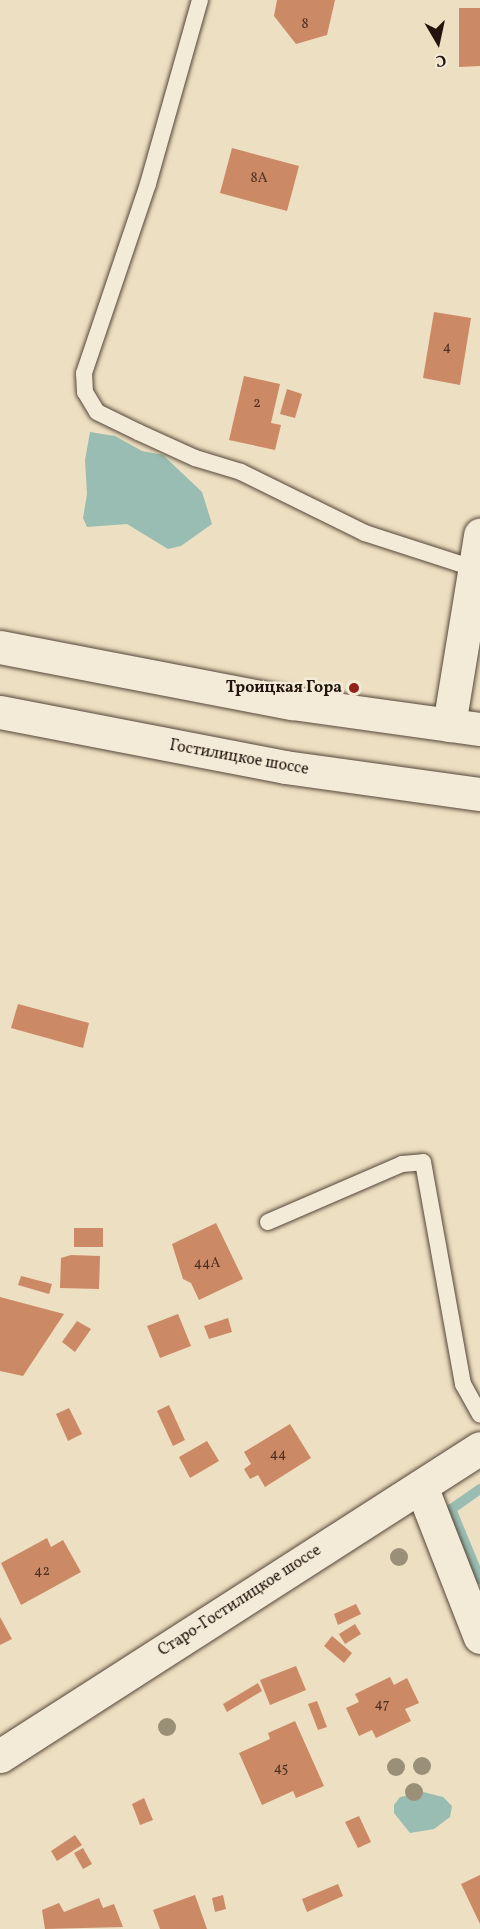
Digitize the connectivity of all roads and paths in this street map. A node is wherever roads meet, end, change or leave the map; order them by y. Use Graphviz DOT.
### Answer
graph roads {
  1 [pos="200,0"];
  2 [pos="480,535"];
  3 [pos="473,568"];
  4 [pos="0,647"];
  5 [pos="0,712"];
  6 [pos="465,727"];
  7 [pos="480,794"];
  8 [pos="267,1222"];
  9 [pos="480,1415"];
  10 [pos="480,1448"];
  11 [pos="421,1486"];
  12 [pos="480,1637"];
  13 [pos="0,1756"];
  1 -- 3 [label="lane"];
  2 -- 3 [label="main road"];
  3 -- 6 [label="main road"];
  4 -- 6 [label="main road"];
  5 -- 7 [label="main road, Гостилицкое шоссе"];
  8 -- 9 [label="lane"];
  10 -- 11 [label="main road, Старо-Гостилицкое шоссе"];
  11 -- 12 [label="main road"];
  11 -- 13 [label="main road, Старо-Гостилицкое шоссе"];
}
